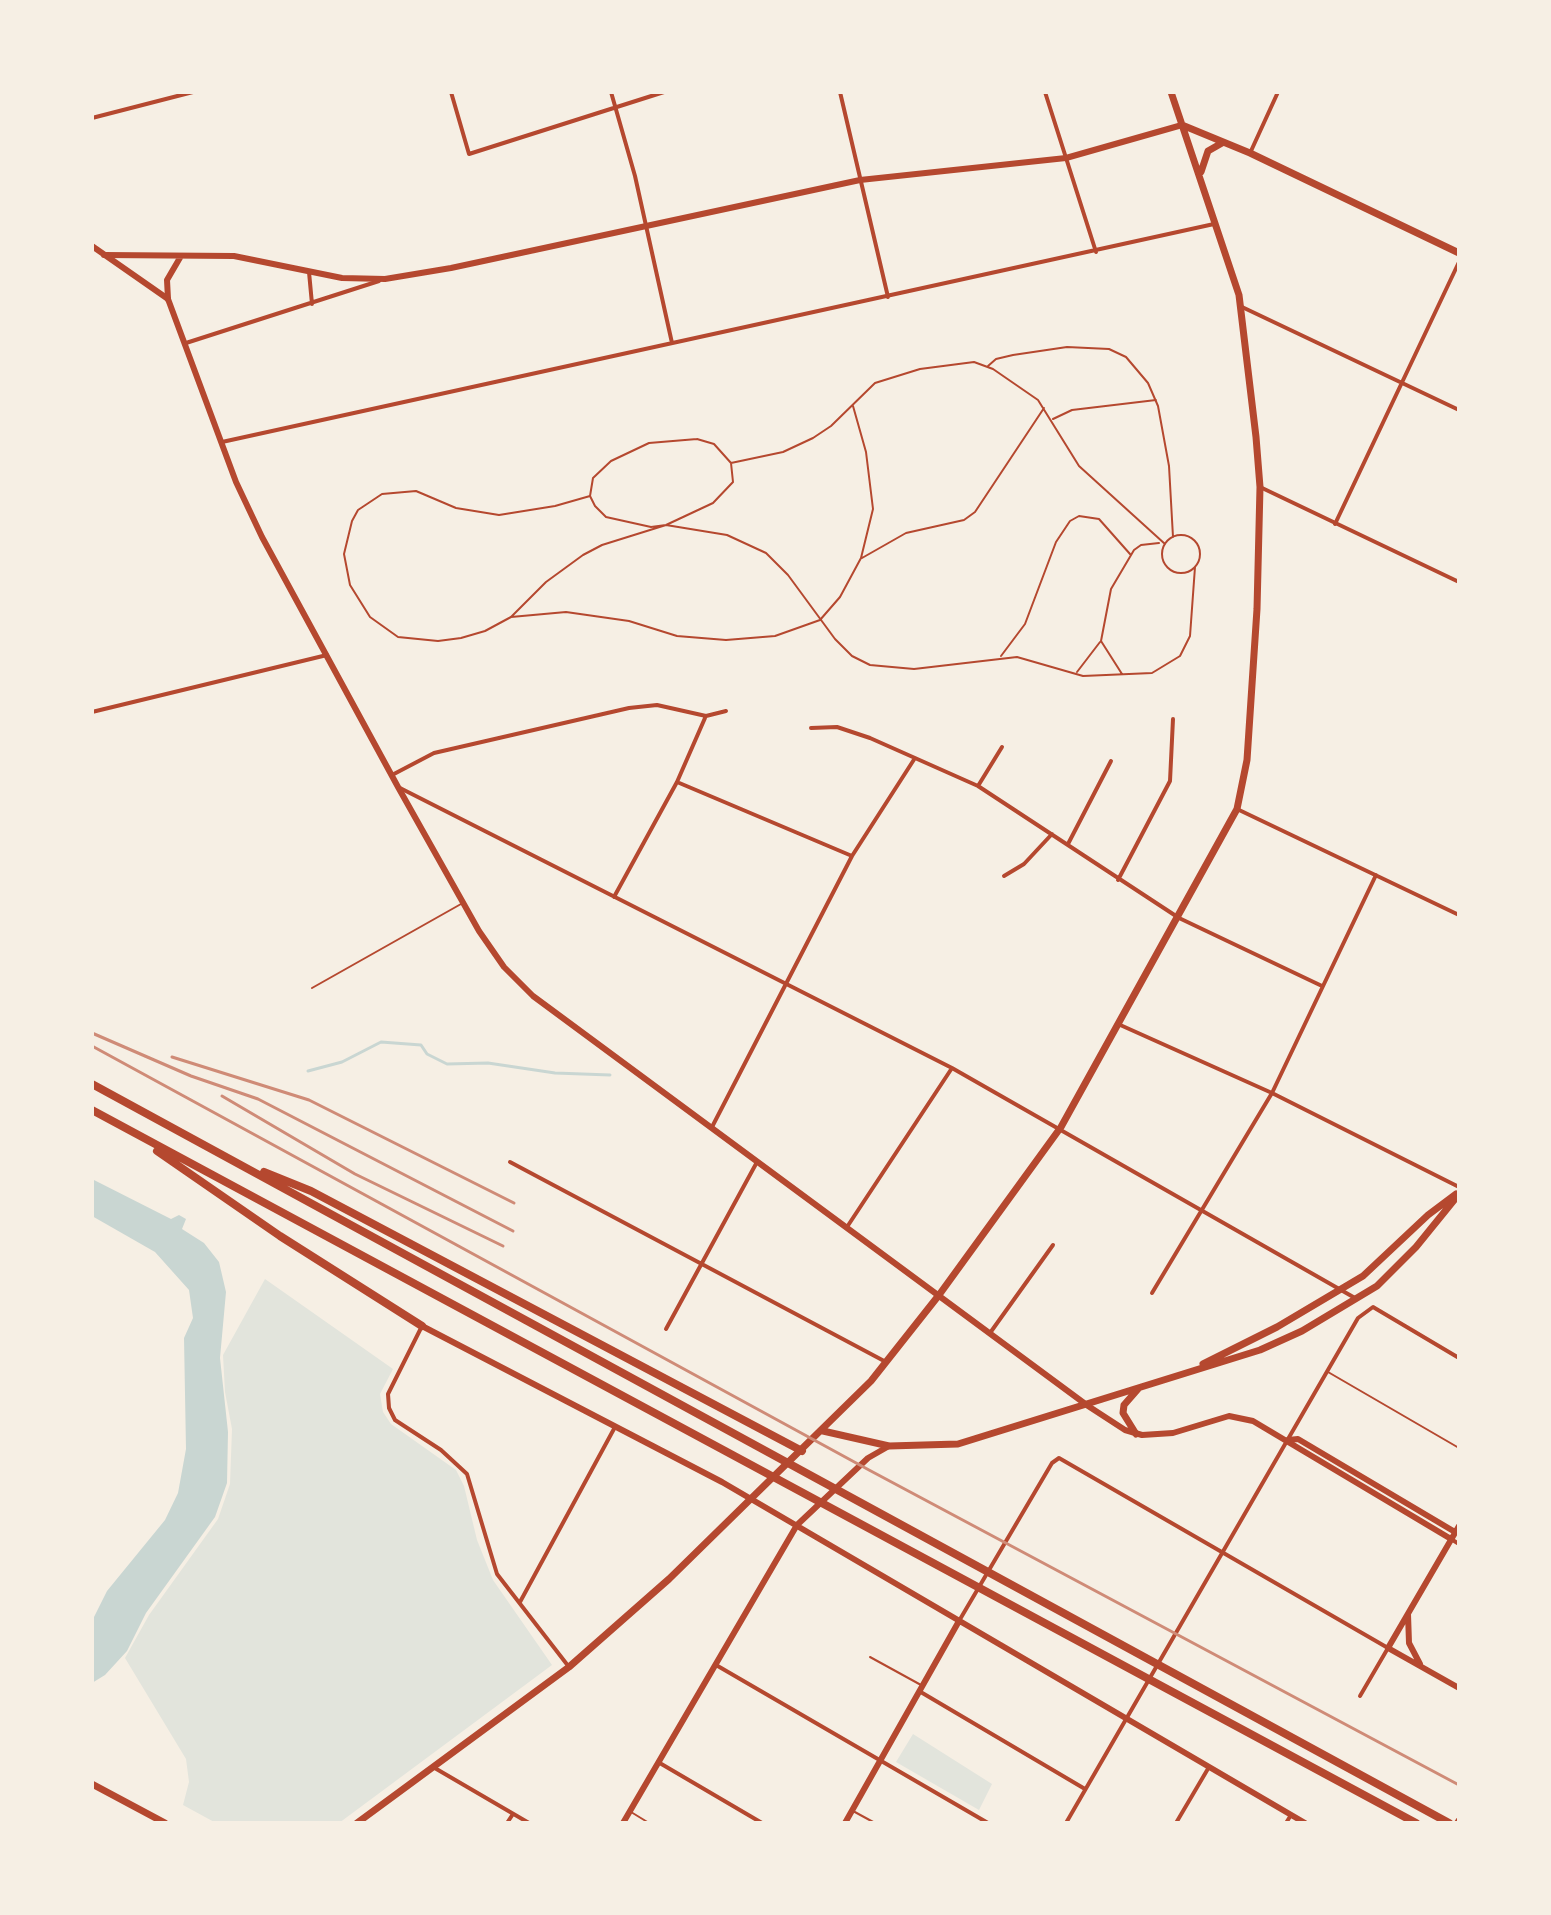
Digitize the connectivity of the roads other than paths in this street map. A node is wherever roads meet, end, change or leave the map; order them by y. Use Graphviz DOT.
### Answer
graph roads {
  1 [pos="193,92"];
  2 [pos="451,92"];
  3 [pos="611,92"];
  4 [pos="664,92"];
  5 [pos="840,92"];
  6 [pos="1045,92"];
  7 [pos="1171,92"];
  8 [pos="1278,92"];
  9 [pos="616,107"];
  10 [pos="92,118"];
  11 [pos="1182,125"];
  12 [pos="1224,142"];
  13 [pos="1250,153"];
  14 [pos="1066,158"];
  15 [pos="1200,176"];
  16 [pos="860,180"];
  17 [pos="1216,224"];
  18 [pos="646,225"];
  19 [pos="92,246"];
  20 [pos="1096,252"];
  21 [pos="1459,253"];
  22 [pos="104,255"];
  23 [pos="181,256"];
  24 [pos="1459,262"];
  25 [pos="309,272"];
  26 [pos="385,279"];
  27 [pos="888,297"];
  28 [pos="168,299"];
  29 [pos="312,304"];
  30 [pos="1242,307"];
  31 [pos="186,343"];
  32 [pos="672,343"];
  33 [pos="988,367"];
  34 [pos="1403,383"];
  35 [pos="1156,400"];
  36 [pos="853,406"];
  37 [pos="1044,408"];
  38 [pos="1459,410"];
  39 [pos="1052,419"];
  40 [pos="222,442"];
  41 [pos="731,463"];
  42 [pos="1260,487"];
  43 [pos="590,496"];
  44 [pos="1335,524"];
  45 [pos="666,525"];
  46 [pos="1173,537"];
  47 [pos="1160,543"];
  48 [pos="1165,544"];
  49 [pos="1130,554"];
  50 [pos="861,558"];
  51 [pos="1195,567"];
  52 [pos="1459,582"];
  53 [pos="509,617"];
  54 [pos="820,620"];
  55 [pos="1101,641"];
  56 [pos="327,655"];
  57 [pos="1001,657"];
  58 [pos="1076,674"];
  59 [pos="1122,674"];
  60 [pos="726,711"];
  61 [pos="92,712"];
  62 [pos="706,716"];
  63 [pos="1173,719"];
  64 [pos="811,728"];
  65 [pos="1002,747"];
  66 [pos="915,757"];
  67 [pos="1111,761"];
  68 [pos="392,775"];
  69 [pos="677,782"];
  70 [pos="978,786"];
  71 [pos="398,787"];
  72 [pos="1237,809"];
  73 [pos="1052,834"];
  74 [pos="1068,844"];
  75 [pos="852,856"];
  76 [pos="1376,875"];
  77 [pos="1004,876"];
  78 [pos="1118,880"];
  79 [pos="614,897"];
  80 [pos="463,903"];
  81 [pos="1459,915"];
  82 [pos="1179,918"];
  83 [pos="788,983"];
  84 [pos="1322,986"];
  85 [pos="312,988"];
  86 [pos="1118,1024"];
  87 [pos="952,1068"];
  88 [pos="92,1084"];
  89 [pos="1272,1093"];
  90 [pos="92,1110"];
  91 [pos="109,1120"];
  92 [pos="712,1127"];
  93 [pos="1061,1127"];
  94 [pos="230,1158"];
  95 [pos="510,1162"];
  96 [pos="757,1162"];
  97 [pos="1459,1191"];
  98 [pos="1201,1209"];
  99 [pos="847,1227"];
  100 [pos="1053,1245"];
  101 [pos="702,1262"];
  102 [pos="1342,1290"];
  103 [pos="1152,1293"];
  104 [pos="939,1295"];
  105 [pos="1358,1300"];
  106 [pos="422,1326"];
  107 [pos="666,1329"];
  108 [pos="990,1333"];
  109 [pos="1459,1358"];
  110 [pos="886,1362"];
  111 [pos="1190,1370"];
  112 [pos="1327,1372"];
  113 [pos="1142,1386"];
  114 [pos="1084,1403"];
  115 [pos="615,1427"];
  116 [pos="821,1433"];
  117 [pos="1136,1434"];
  118 [pos="1288,1440"];
  119 [pos="889,1446"];
  120 [pos="1459,1448"];
  121 [pos="802,1451"];
  122 [pos="751,1499"];
  123 [pos="797,1525"];
  124 [pos="1456,1533"];
  125 [pos="1459,1544"];
  126 [pos="1222,1550"];
  127 [pos="520,1602"];
  128 [pos="1408,1614"];
  129 [pos="959,1621"];
  130 [pos="1388,1648"];
  131 [pos="870,1657"];
  132 [pos="716,1665"];
  133 [pos="569,1667"];
  134 [pos="1422,1667"];
  135 [pos="921,1688"];
  136 [pos="1459,1688"];
  137 [pos="1360,1696"];
  138 [pos="1127,1719"];
  139 [pos="879,1760"];
  140 [pos="658,1762"];
  141 [pos="433,1767"];
  142 [pos="1209,1767"];
  143 [pos="92,1784"];
  144 [pos="1085,1789"];
  145 [pos="852,1810"];
  146 [pos="630,1812"];
  147 [pos="513,1814"];
  148 [pos="1291,1815"];
  149 [pos="161,1822"];
  150 [pos="357,1823"];
  151 [pos="507,1823"];
  152 [pos="529,1823"];
  153 [pos="623,1823"];
  154 [pos="649,1823"];
  155 [pos="762,1823"];
  156 [pos="845,1823"];
  157 [pos="875,1823"];
  158 [pos="988,1823"];
  159 [pos="1066,1823"];
  160 [pos="1176,1823"];
  161 [pos="1286,1823"];
  162 [pos="1305,1823"];
  163 [pos="1416,1823"];
  164 [pos="1449,1823"];
  1 -- 10 [label="street"];
  2 -- 9 [label="street"];
  3 -- 9 [label="street"];
  4 -- 9 [label="street"];
  5 -- 16 [label="street"];
  6 -- 14 [label="street"];
  7 -- 11 [label="main road"];
  8 -- 13 [label="street"];
  9 -- 18 [label="street"];
  11 -- 12 [label="main road"];
  11 -- 14 [label="street"];
  11 -- 15 [label="main road"];
  12 -- 13 [label="main road"];
  12 -- 15 [label="main road"];
  13 -- 21 [label="main road"];
  14 -- 16 [label="street"];
  14 -- 20 [label="street"];
  15 -- 17 [label="main road"];
  16 -- 18 [label="street"];
  16 -- 27 [label="street"];
  17 -- 20 [label="street"];
  17 -- 30 [label="main road"];
  18 -- 26 [label="street"];
  18 -- 32 [label="street"];
  19 -- 22 [label="street"];
  20 -- 27 [label="street"];
  22 -- 23 [label="street"];
  22 -- 28 [label="street"];
  23 -- 25 [label="street"];
  23 -- 28 [label="street"];
  24 -- 34 [label="street"];
  25 -- 26 [label="street"];
  25 -- 29 [label="street"];
  26 -- 29 [label="street"];
  27 -- 32 [label="street"];
  28 -- 31 [label="street"];
  29 -- 31 [label="street"];
  30 -- 34 [label="street"];
  30 -- 42 [label="main road"];
  31 -- 40 [label="street"];
  32 -- 40 [label="street"];
  33 -- 35 [label="lane"];
  33 -- 36 [label="lane"];
  33 -- 37 [label="lane"];
  34 -- 38 [label="street"];
  34 -- 44 [label="street"];
  35 -- 39 [label="lane"];
  35 -- 46 [label="lane"];
  36 -- 41 [label="lane"];
  36 -- 50 [label="lane"];
  37 -- 39 [label="lane"];
  37 -- 50 [label="lane"];
  39 -- 47 [label="lane"];
  40 -- 56 [label="street"];
  41 -- 43 [label="lane"];
  41 -- 45 [label="lane"];
  42 -- 44 [label="street"];
  42 -- 72 [label="main road"];
  43 -- 45 [label="lane"];
  43 -- 53 [label="lane"];
  44 -- 52 [label="street"];
  45 -- 53 [label="lane"];
  45 -- 54 [label="lane"];
  46 -- 48 [label="lane"];
  46 -- 51 [label="lane"];
  47 -- 48 [label="lane"];
  47 -- 49 [label="lane"];
  48 -- 51 [label="lane"];
  49 -- 55 [label="lane"];
  49 -- 57 [label="lane"];
  50 -- 54 [label="lane"];
  51 -- 59 [label="lane"];
  53 -- 54 [label="lane"];
  54 -- 57 [label="lane"];
  55 -- 58 [label="lane"];
  55 -- 59 [label="lane"];
  56 -- 61 [label="street"];
  56 -- 68 [label="street"];
  57 -- 58 [label="lane"];
  58 -- 59 [label="lane"];
  60 -- 62 [label="street"];
  62 -- 68 [label="street"];
  62 -- 69 [label="street"];
  63 -- 78 [label="street"];
  64 -- 66 [label="street"];
  65 -- 70 [label="street"];
  66 -- 70 [label="street"];
  66 -- 75 [label="street"];
  67 -- 74 [label="street"];
  68 -- 71 [label="street"];
  69 -- 75 [label="street"];
  69 -- 79 [label="street"];
  70 -- 73 [label="street"];
  71 -- 79 [label="street"];
  71 -- 80 [label="street"];
  72 -- 76 [label="street"];
  72 -- 82 [label="main road"];
  73 -- 74 [label="street"];
  73 -- 77 [label="street"];
  74 -- 78 [label="street"];
  75 -- 83 [label="street"];
  76 -- 81 [label="street"];
  76 -- 84 [label="street"];
  78 -- 82 [label="street"];
  79 -- 83 [label="street"];
  80 -- 85 [label="lane"];
  80 -- 92 [label="street"];
  82 -- 84 [label="street"];
  82 -- 86 [label="main road"];
  83 -- 87 [label="street"];
  83 -- 92 [label="street"];
  84 -- 89 [label="street"];
  86 -- 89 [label="street"];
  86 -- 93 [label="main road"];
  87 -- 93 [label="street"];
  87 -- 99 [label="street"];
  88 -- 94 [label="highway"];
  89 -- 97 [label="street"];
  89 -- 98 [label="street"];
  90 -- 91 [label="highway"];
  91 -- 106 [label="highway"];
  91 -- 163 [label="highway"];
  92 -- 96 [label="street"];
  93 -- 98 [label="street"];
  93 -- 104 [label="main road"];
  94 -- 121 [label="highway"];
  94 -- 164 [label="highway"];
  95 -- 101 [label="street"];
  96 -- 99 [label="street"];
  96 -- 101 [label="street"];
  97 -- 102 [label="main road"];
  97 -- 105 [label="main road"];
  98 -- 102 [label="street"];
  98 -- 103 [label="street"];
  99 -- 104 [label="street"];
  100 -- 108 [label="street"];
  101 -- 107 [label="street"];
  101 -- 110 [label="street"];
  102 -- 105 [label="street"];
  102 -- 111 [label="main road"];
  104 -- 108 [label="street"];
  104 -- 110 [label="main road"];
  105 -- 111 [label="main road"];
  106 -- 115 [label="street"];
  106 -- 127 [label="street"];
  108 -- 114 [label="street"];
  109 -- 112 [label="street"];
  110 -- 116 [label="main road"];
  111 -- 113 [label="main road"];
  112 -- 118 [label="street"];
  112 -- 120 [label="lane"];
  113 -- 114 [label="main road"];
  113 -- 117 [label="main road"];
  114 -- 117 [label="street"];
  114 -- 119 [label="main road"];
  115 -- 122 [label="street"];
  115 -- 127 [label="street"];
  116 -- 119 [label="main road"];
  116 -- 121 [label="main road"];
  117 -- 118 [label="street"];
  118 -- 124 [label="street"];
  118 -- 126 [label="street"];
  119 -- 123 [label="street"];
  121 -- 122 [label="main road"];
  122 -- 123 [label="street"];
  122 -- 133 [label="main road"];
  123 -- 129 [label="street"];
  123 -- 132 [label="street"];
  124 -- 125 [label="street"];
  124 -- 128 [label="street"];
  126 -- 129 [label="street"];
  126 -- 130 [label="street"];
  126 -- 138 [label="street"];
  127 -- 133 [label="street"];
  128 -- 130 [label="street"];
  128 -- 134 [label="street"];
  129 -- 135 [label="street"];
  129 -- 138 [label="street"];
  130 -- 134 [label="street"];
  130 -- 137 [label="street"];
  131 -- 135 [label="lane"];
  132 -- 139 [label="street"];
  132 -- 140 [label="street"];
  133 -- 141 [label="main road"];
  134 -- 136 [label="street"];
  135 -- 139 [label="street"];
  135 -- 144 [label="street"];
  138 -- 142 [label="street"];
  138 -- 144 [label="street"];
  139 -- 145 [label="street"];
  139 -- 158 [label="street"];
  140 -- 146 [label="street"];
  140 -- 155 [label="street"];
  141 -- 147 [label="street"];
  141 -- 150 [label="main road"];
  142 -- 148 [label="street"];
  142 -- 160 [label="street"];
  143 -- 149 [label="main road"];
  144 -- 159 [label="street"];
  145 -- 156 [label="street"];
  145 -- 157 [label="lane"];
  146 -- 153 [label="street"];
  146 -- 154 [label="lane"];
  147 -- 151 [label="street"];
  147 -- 152 [label="street"];
  148 -- 161 [label="street"];
  148 -- 162 [label="street"];
}
